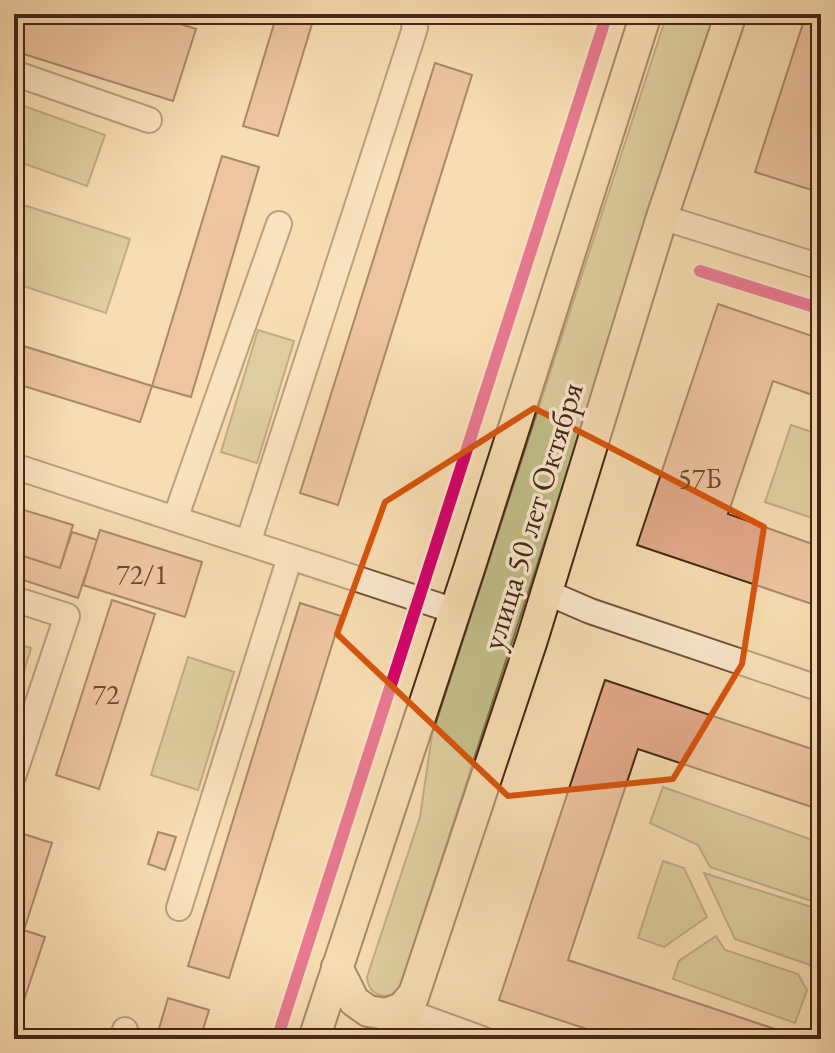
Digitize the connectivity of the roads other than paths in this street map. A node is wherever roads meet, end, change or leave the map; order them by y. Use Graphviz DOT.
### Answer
graph roads {
  1 [pos="412,14"];
  2 [pos="646,14"];
  3 [pos="731,14"];
  4 [pos="14,73"];
  5 [pos="149,120"];
  6 [pos="662,217"];
  7 [pos="279,224"];
  8 [pos="821,267"];
  9 [pos="14,466"];
  10 [pos="175,519"];
  11 [pos="248,543"];
  12 [pos="290,557"];
  13 [pos="546,592"];
  14 [pos="14,599"];
  15 [pos="455,611"];
  16 [pos="821,689"];
  17 [pos="14,774"];
  18 [pos="179,908"];
  19 [pos="337,967"];
  20 [pos="407,1015"];
  21 [pos="314,1039"];
  22 [pos="482,1039"];
  1 -- 11 [label="lane"];
  2 -- 15 [label="main road, улица 50 лет Октября"];
  3 -- 6 [label="main road, улица 50 лет Октября"];
  4 -- 5 [label="lane"];
  6 -- 8 [label="lane"];
  6 -- 13 [label="main road, улица 50 лет Октября"];
  7 -- 10 [label="lane"];
  9 -- 10 [label="lane"];
  10 -- 11 [label="lane"];
  11 -- 12 [label="lane"];
  12 -- 15 [label="lane"];
  12 -- 18 [label="lane"];
  13 -- 16 [label="lane"];
  13 -- 20 [label="main road, улица 50 лет Октября"];
  14 -- 17 [label="lane"];
  15 -- 19 [label="main road, улица 50 лет Октября"];
  19 -- 20 [label="main road"];
  19 -- 21 [label="main road, улица 50 лет Октября"];
  20 -- 22 [label="lane"];
}
